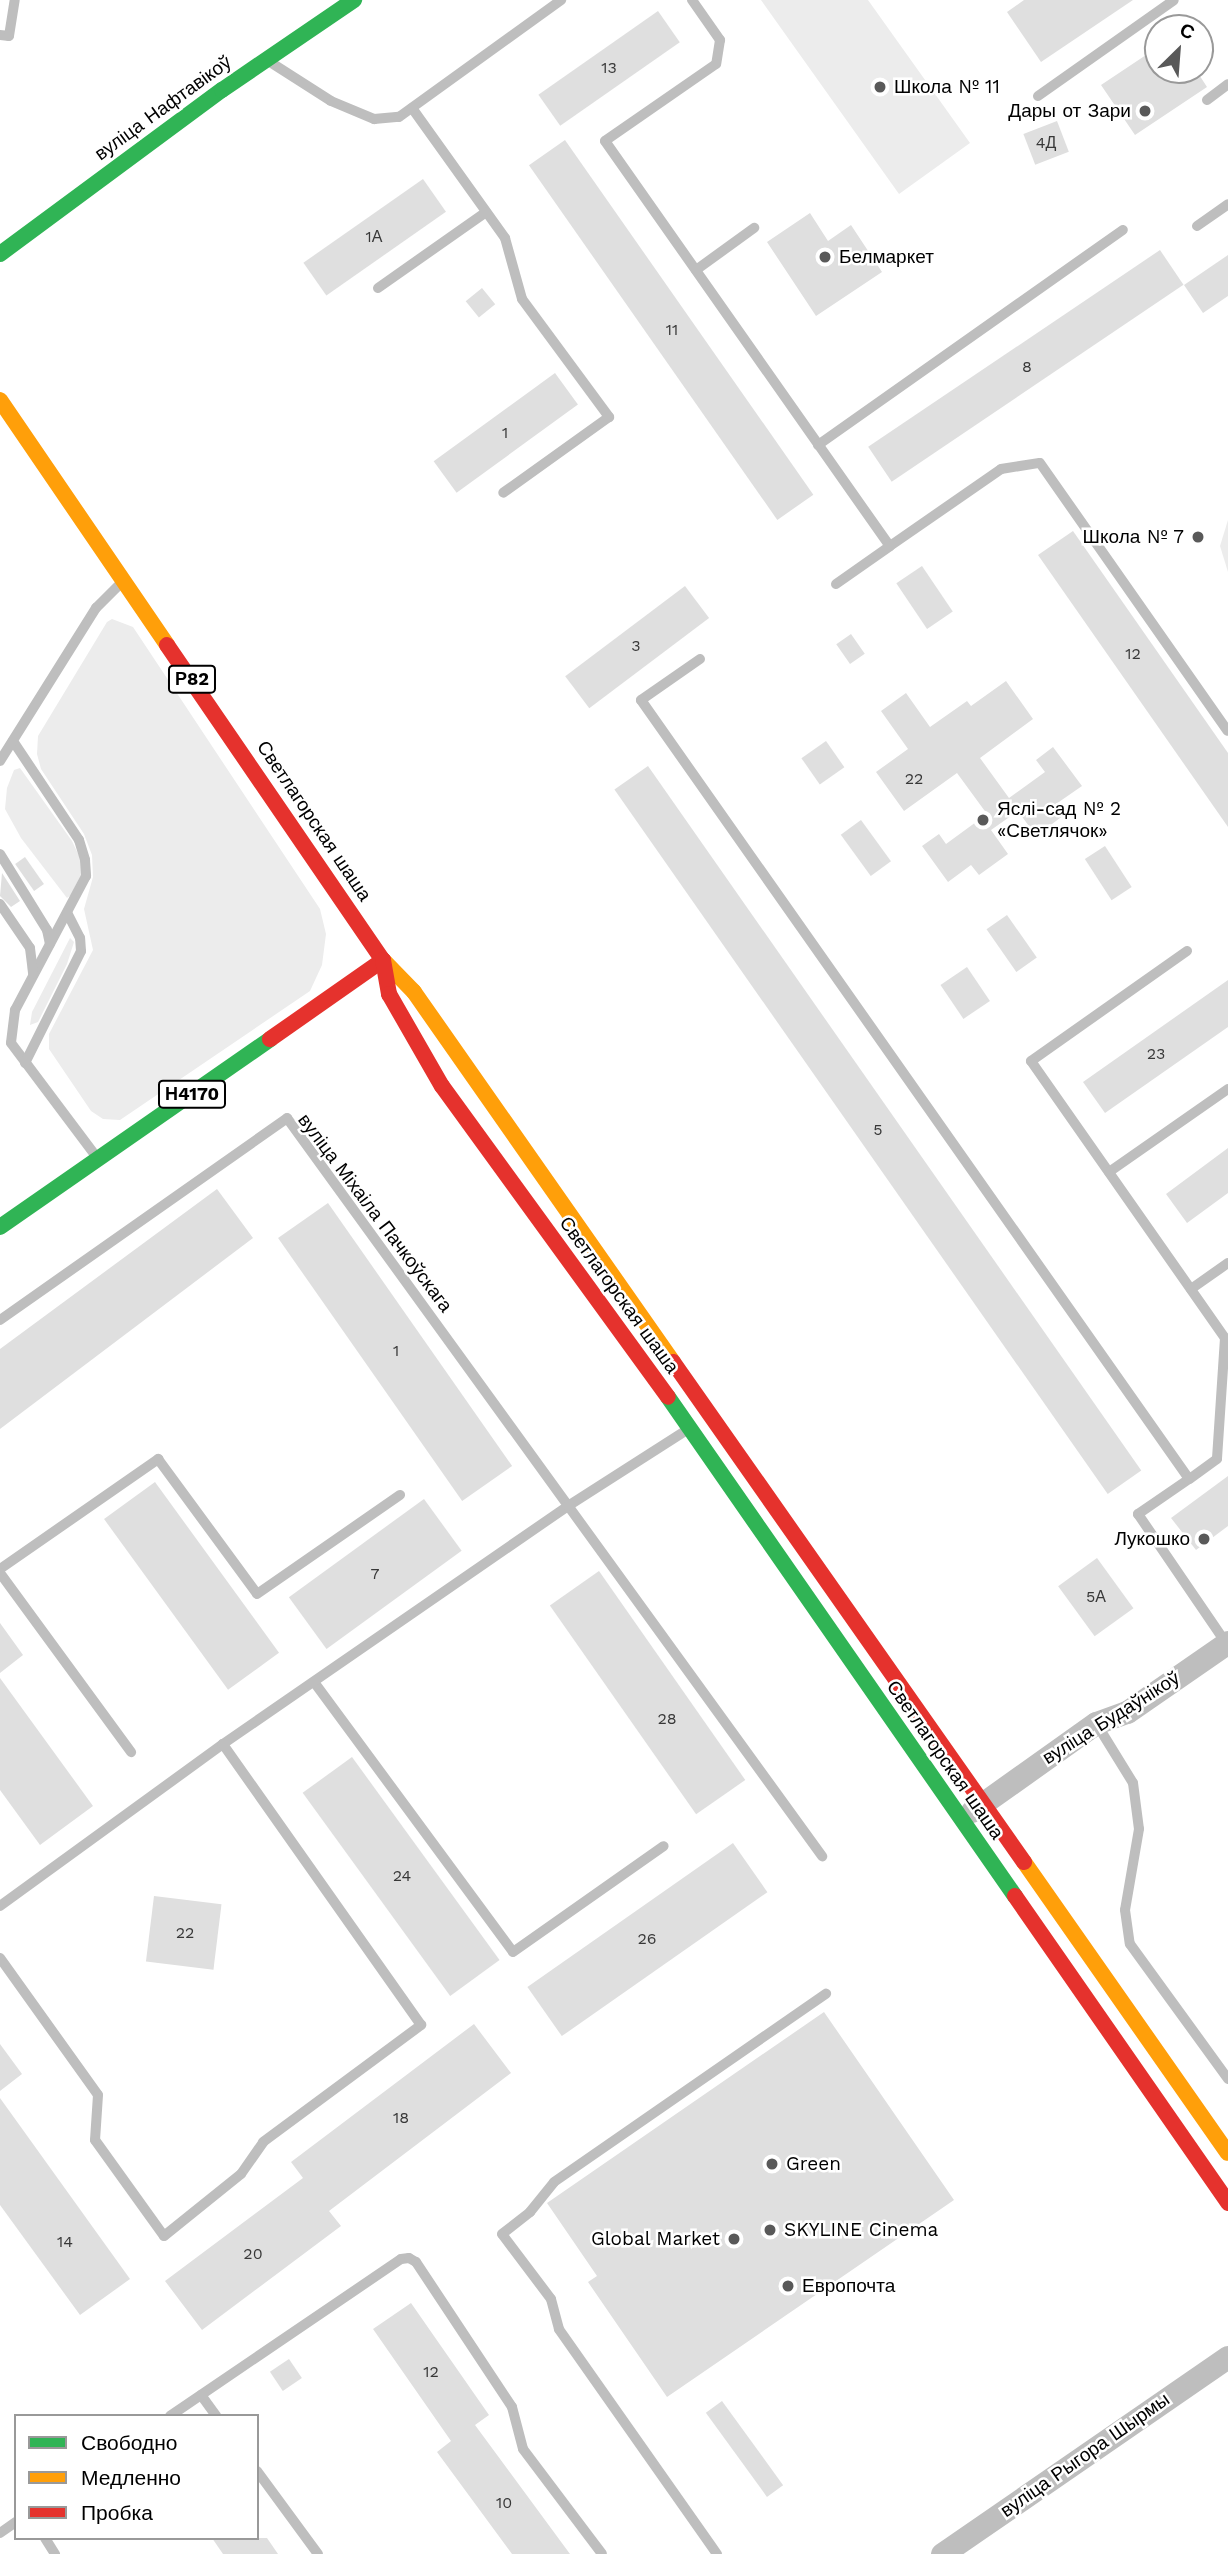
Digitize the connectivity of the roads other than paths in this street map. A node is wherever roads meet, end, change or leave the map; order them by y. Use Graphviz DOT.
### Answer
graph roads {
  1 [pos="15,0"];
  2 [pos="354,0"];
  3 [pos="561,0"];
  4 [pos="692,0"];
  5 [pos="1174,0"];
  6 [pos="0,35"];
  7 [pos="265,59"];
  8 [pos="1228,84"];
  9 [pos="1038,96"];
  10 [pos="1206,100"];
  11 [pos="412,108"];
  12 [pos="1228,204"];
  13 [pos="486,212"];
  14 [pos="1197,226"];
  15 [pos="754,228"];
  16 [pos="1123,230"];
  17 [pos="0,254"];
  18 [pos="696,270"];
  19 [pos="378,288"];
  20 [pos="0,400"];
  21 [pos="818,444"];
  22 [pos="503,493"];
  23 [pos="890,546"];
  24 [pos="125,580"];
  25 [pos="836,584"];
  26 [pos="699,659"];
  27 [pos="1228,731"];
  28 [pos="13,741"];
  29 [pos="0,761"];
  30 [pos="0,854"];
  31 [pos="0,904"];
  32 [pos="67,913"];
  33 [pos="50,944"];
  34 [pos="1187,951"];
  35 [pos="383,960"];
  36 [pos="33,974"];
  37 [pos="0,1033"];
  38 [pos="11,1043"];
  39 [pos="25,1063"];
  40 [pos="1228,1089"];
  41 [pos="98,1159"];
  42 [pos="1109,1172"];
  43 [pos="0,1227"];
  44 [pos="1228,1263"];
  45 [pos="1191,1289"];
  46 [pos="0,1320"];
  47 [pos="690,1428"];
  48 [pos="1228,1452"];
  49 [pos="1217,1459"];
  50 [pos="1189,1479"];
  51 [pos="400,1495"];
  52 [pos="568,1506"];
  53 [pos="0,1571"];
  54 [pos="1227,1642"];
  55 [pos="314,1682"];
  56 [pos="1096,1723"];
  57 [pos="223,1744"];
  58 [pos="131,1752"];
  59 [pos="983,1803"];
  60 [pos="961,1819"];
  61 [pos="664,1846"];
  62 [pos="822,1856"];
  63 [pos="0,1906"];
  64 [pos="0,1958"];
  65 [pos="826,1994"];
  66 [pos="1228,2079"];
  67 [pos="1228,2153"];
  68 [pos="1228,2203"];
  69 [pos="1228,2357"];
  70 [pos="201,2395"];
  71 [pos="173,2414"];
  72 [pos="215,2414"];
  73 [pos="259,2474"];
  74 [pos="318,2554"];
  75 [pos="602,2554"];
  76 [pos="717,2554"];
  77 [pos="942,2554"];
  1 -- 6 [label="lane"];
  2 -- 7 [label="main road, вуліца Нафтавікоў"];
  3 -- 11 [label="lane"];
  4 -- 18 [label="lane"];
  5 -- 9 [label="lane"];
  7 -- 11 [label="lane"];
  7 -- 17 [label="main road, вуліца Нафтавікоў"];
  8 -- 10 [label="lane"];
  11 -- 13 [label="lane"];
  12 -- 14 [label="lane"];
  13 -- 19 [label="lane"];
  13 -- 22 [label="lane"];
  15 -- 18 [label="lane"];
  16 -- 21 [label="lane"];
  18 -- 21 [label="lane"];
  20 -- 24 [label="main road, Светлагорская шаша / Р82"];
  21 -- 23 [label="lane"];
  23 -- 25 [label="lane"];
  23 -- 27 [label="lane"];
  24 -- 28 [label="lane"];
  24 -- 35 [label="main road, Светлагорская шаша / Р82"];
  26 -- 50 [label="lane"];
  28 -- 29 [label="lane"];
  28 -- 32 [label="lane"];
  30 -- 33 [label="lane"];
  31 -- 36 [label="lane"];
  32 -- 33 [label="lane"];
  32 -- 39 [label="lane"];
  33 -- 36 [label="lane"];
  34 -- 42 [label="lane"];
  35 -- 41 [label="main road, Н4170"];
  35 -- 47 [label="main road, Светлагорская шаша / Р82"];
  35 -- 59 [label="main road"];
  36 -- 38 [label="lane"];
  37 -- 38 [label="lane"];
  38 -- 39 [label="lane"];
  39 -- 41 [label="lane"];
  40 -- 42 [label="lane"];
  41 -- 43 [label="main road, Н4170"];
  42 -- 45 [label="lane"];
  44 -- 45 [label="lane"];
  45 -- 49 [label="lane"];
  46 -- 52 [label="lane, вуліца Міхаіла Пачкоўскага"];
  47 -- 52 [label="lane"];
  47 -- 60 [label="main road, Светлагорская шаша / Р82"];
  48 -- 49 [label="lane"];
  49 -- 50 [label="lane"];
  50 -- 54 [label="lane"];
  51 -- 53 [label="lane"];
  52 -- 55 [label="lane"];
  52 -- 62 [label="lane"];
  53 -- 58 [label="lane"];
  54 -- 56 [label="street, вуліца Будаўнікоў"];
  55 -- 57 [label="lane"];
  55 -- 61 [label="lane"];
  56 -- 59 [label="street, вуліца Будаўнікоў"];
  56 -- 66 [label="lane"];
  57 -- 63 [label="lane"];
  57 -- 64 [label="lane"];
  59 -- 60 [label="street, вуліца Будаўнікоў"];
  59 -- 67 [label="main road"];
  60 -- 68 [label="main road, Светлагорская шаша / Р82"];
  65 -- 76 [label="lane"];
  69 -- 77 [label="street, вуліца Рыгора Шырмы"];
  70 -- 71 [label="lane"];
  70 -- 72 [label="lane"];
  70 -- 75 [label="lane"];
  73 -- 74 [label="lane"];
}
